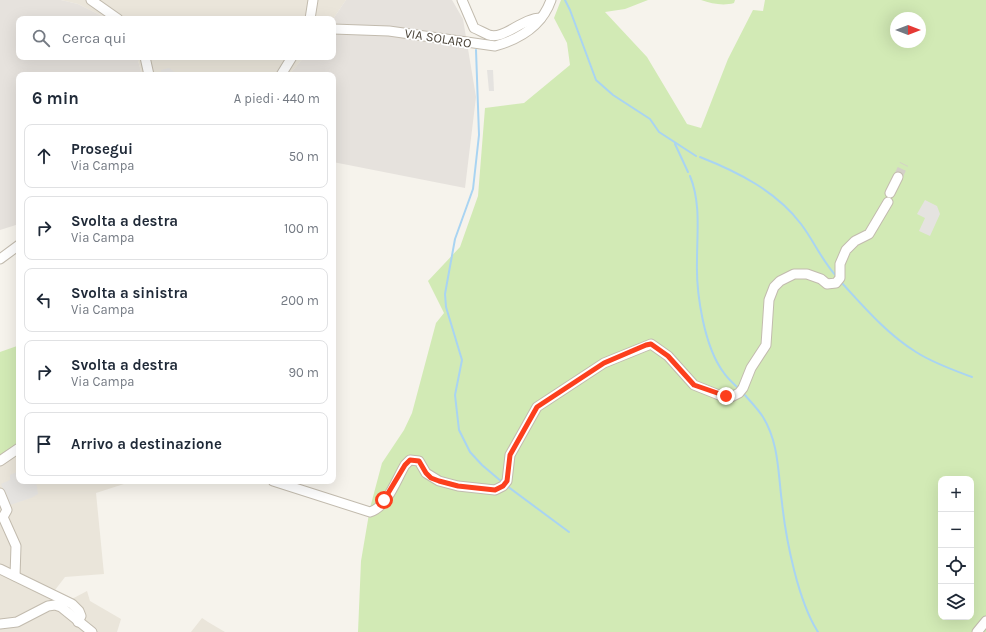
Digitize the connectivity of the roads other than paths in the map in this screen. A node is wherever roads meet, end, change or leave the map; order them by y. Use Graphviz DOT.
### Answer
graph roads {
  1 [pos="91,0"];
  2 [pos="313,0"];
  3 [pos="462,0"];
  4 [pos="551,0"];
  5 [pos="114,16"];
  6 [pos="310,16"];
  7 [pos="539,21"];
  8 [pos="336,29"];
  9 [pos="146,60"];
  10 [pos="290,60"];
  11 [pos="148,72"];
  12 [pos="283,72"];
  13 [pos="898,176"];
  14 [pos="16,247"];
  15 [pos="0,260"];
  16 [pos="16,450"];
  17 [pos="0,461"];
  18 [pos="282,484"];
  19 [pos="0,492"];
  20 [pos="0,569"];
  21 [pos="15,576"];
  22 [pos="78,622"];
  23 [pos="986,622"];
  24 [pos="0,624"];
  25 [pos="92,632"];
  26 [pos="977,632"];
  1 -- 5 [label="street"];
  2 -- 6 [label="street"];
  3 -- 7 [label="street, VIA SOLARO"];
  4 -- 7 [label="street"];
  7 -- 8 [label="street, VIA SOLARO"];
  9 -- 11 [label="street"];
  10 -- 12 [label="street"];
  13 -- 18 [label="street"];
  14 -- 15 [label="street"];
  16 -- 17 [label="street"];
  19 -- 21 [label="street"];
  20 -- 21 [label="street"];
  21 -- 22 [label="street"];
  22 -- 24 [label="street"];
  22 -- 25 [label="street"];
  23 -- 26 [label="street"];
}
